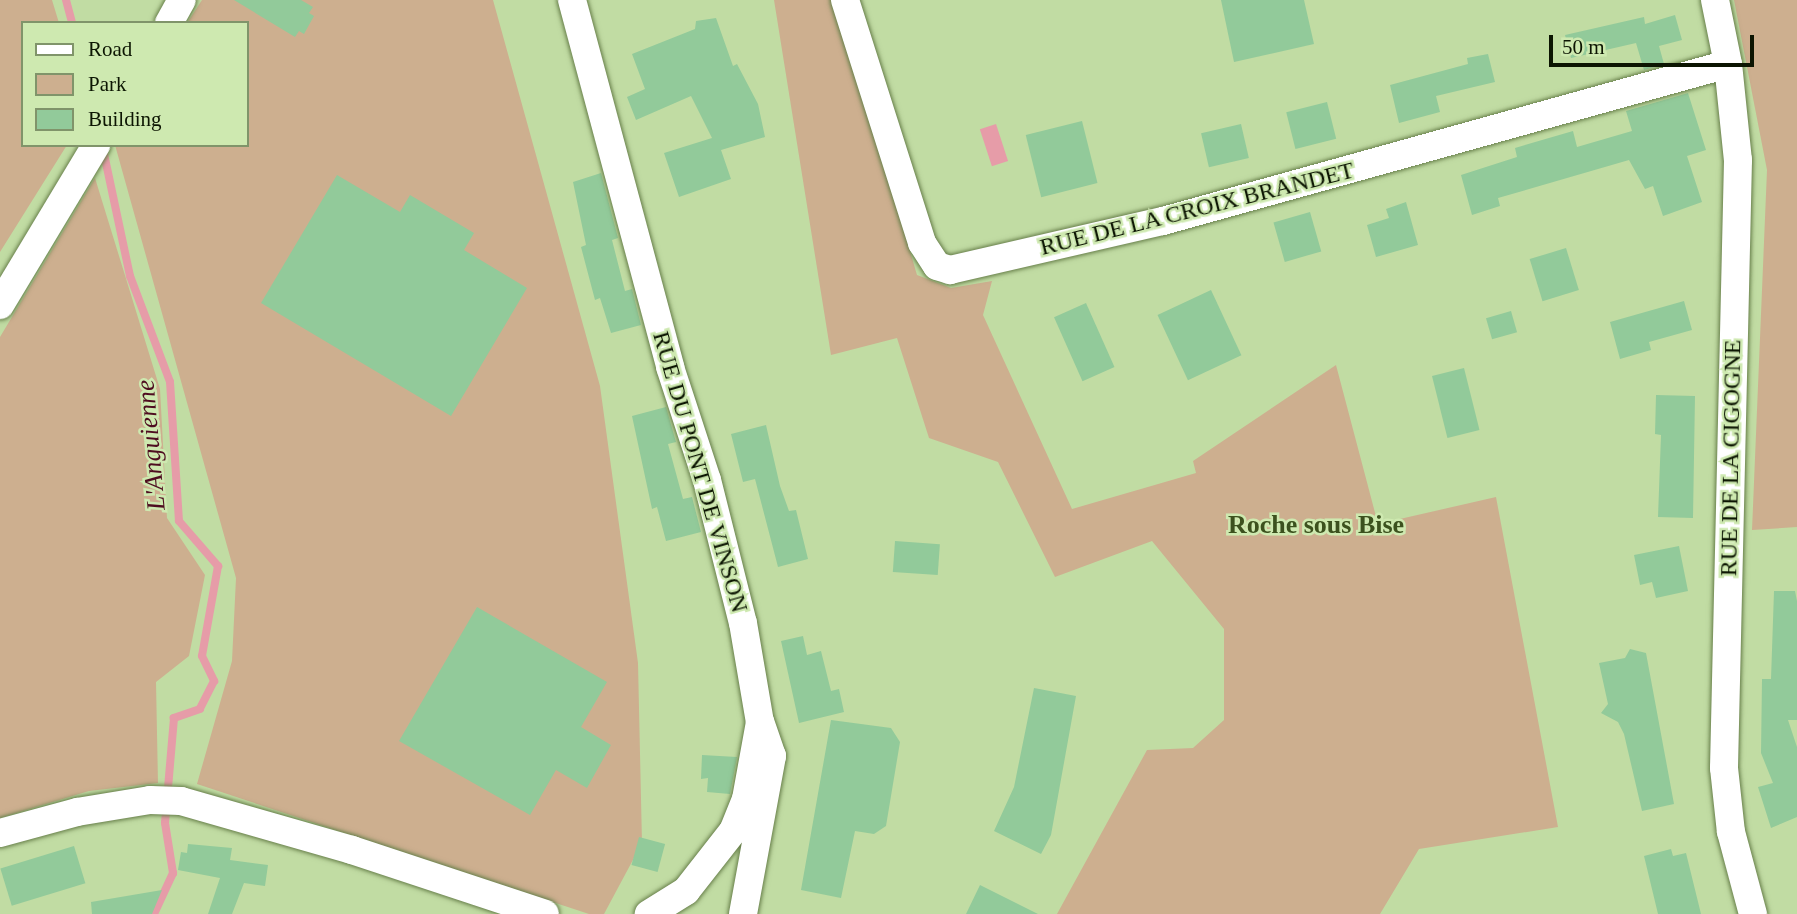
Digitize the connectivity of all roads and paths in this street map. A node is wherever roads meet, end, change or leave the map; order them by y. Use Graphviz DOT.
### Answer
graph roads {
  1 [pos="182,0"];
  2 [pos="572,0"];
  3 [pos="845,0"];
  4 [pos="1715,0"];
  5 [pos="170,21"];
  6 [pos="1728,64"];
  7 [pos="95,147"];
  8 [pos="0,305"];
  9 [pos="760,722"];
  10 [pos="0,833"];
  11 [pos="545,914"];
  12 [pos="649,914"];
  13 [pos="743,914"];
  14 [pos="1754,914"];
  1 -- 5 [label="street"];
  2 -- 9 [label="street, RUE DU PONT DE VINSON"];
  3 -- 6 [label="street, RUE DE LA CROIX BRANDET"];
  4 -- 6 [label="street, RUE DE LA CIGOGNE"];
  6 -- 14 [label="street, RUE DE LA CIGOGNE"];
  7 -- 8 [label="street"];
  9 -- 12 [label="street, RUE DU PONT DE VINSON"];
  9 -- 13 [label="street"];
  10 -- 11 [label="street"];
}
